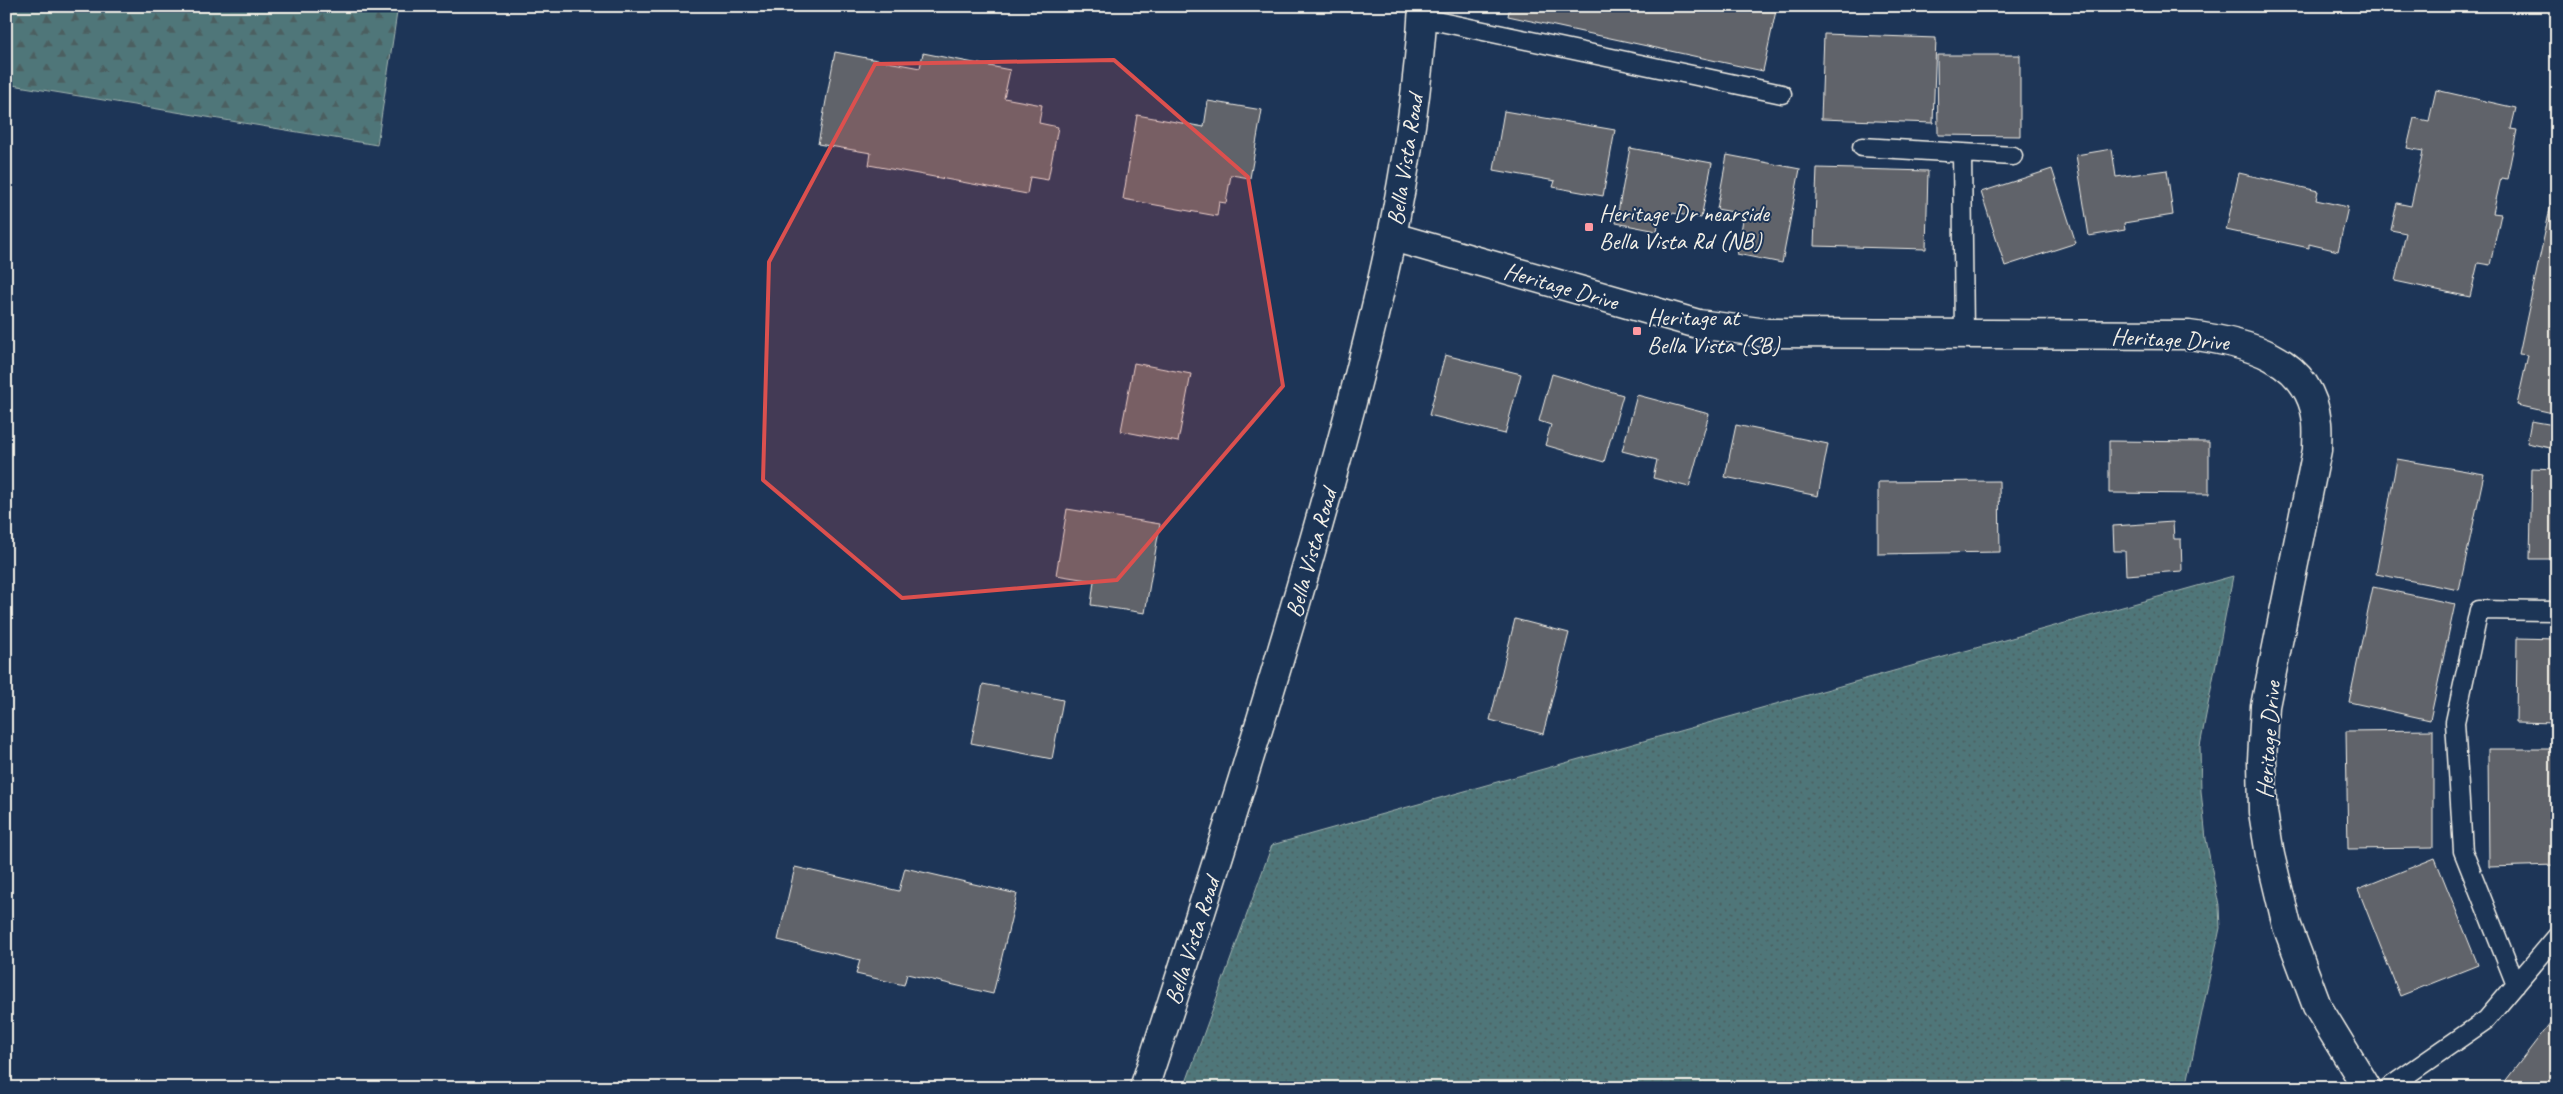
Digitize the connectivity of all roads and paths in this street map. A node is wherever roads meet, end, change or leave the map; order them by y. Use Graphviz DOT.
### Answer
graph roads {
  1 [pos="1423,12"];
  2 [pos="1782,94"];
  3 [pos="1862,147"];
  4 [pos="1962,153"];
  5 [pos="2013,156"];
  6 [pos="1393,237"];
  7 [pos="1964,335"];
  8 [pos="2557,611"];
  9 [pos="2557,936"];
  10 [pos="2516,985"];
  11 [pos="1144,1088"];
  12 [pos="2367,1088"];
  13 [pos="2388,1088"];
  1 -- 2 [label="lane"];
  1 -- 6 [label="street, Bella Vista Road"];
  3 -- 4 [label="lane"];
  4 -- 5 [label="lane"];
  4 -- 7 [label="lane"];
  6 -- 7 [label="street, Heritage Drive"];
  6 -- 11 [label="street, Bella Vista Road"];
  7 -- 12 [label="street, Heritage Drive"];
  8 -- 10 [label="lane"];
  9 -- 10 [label="lane"];
  10 -- 13 [label="lane"];
}
